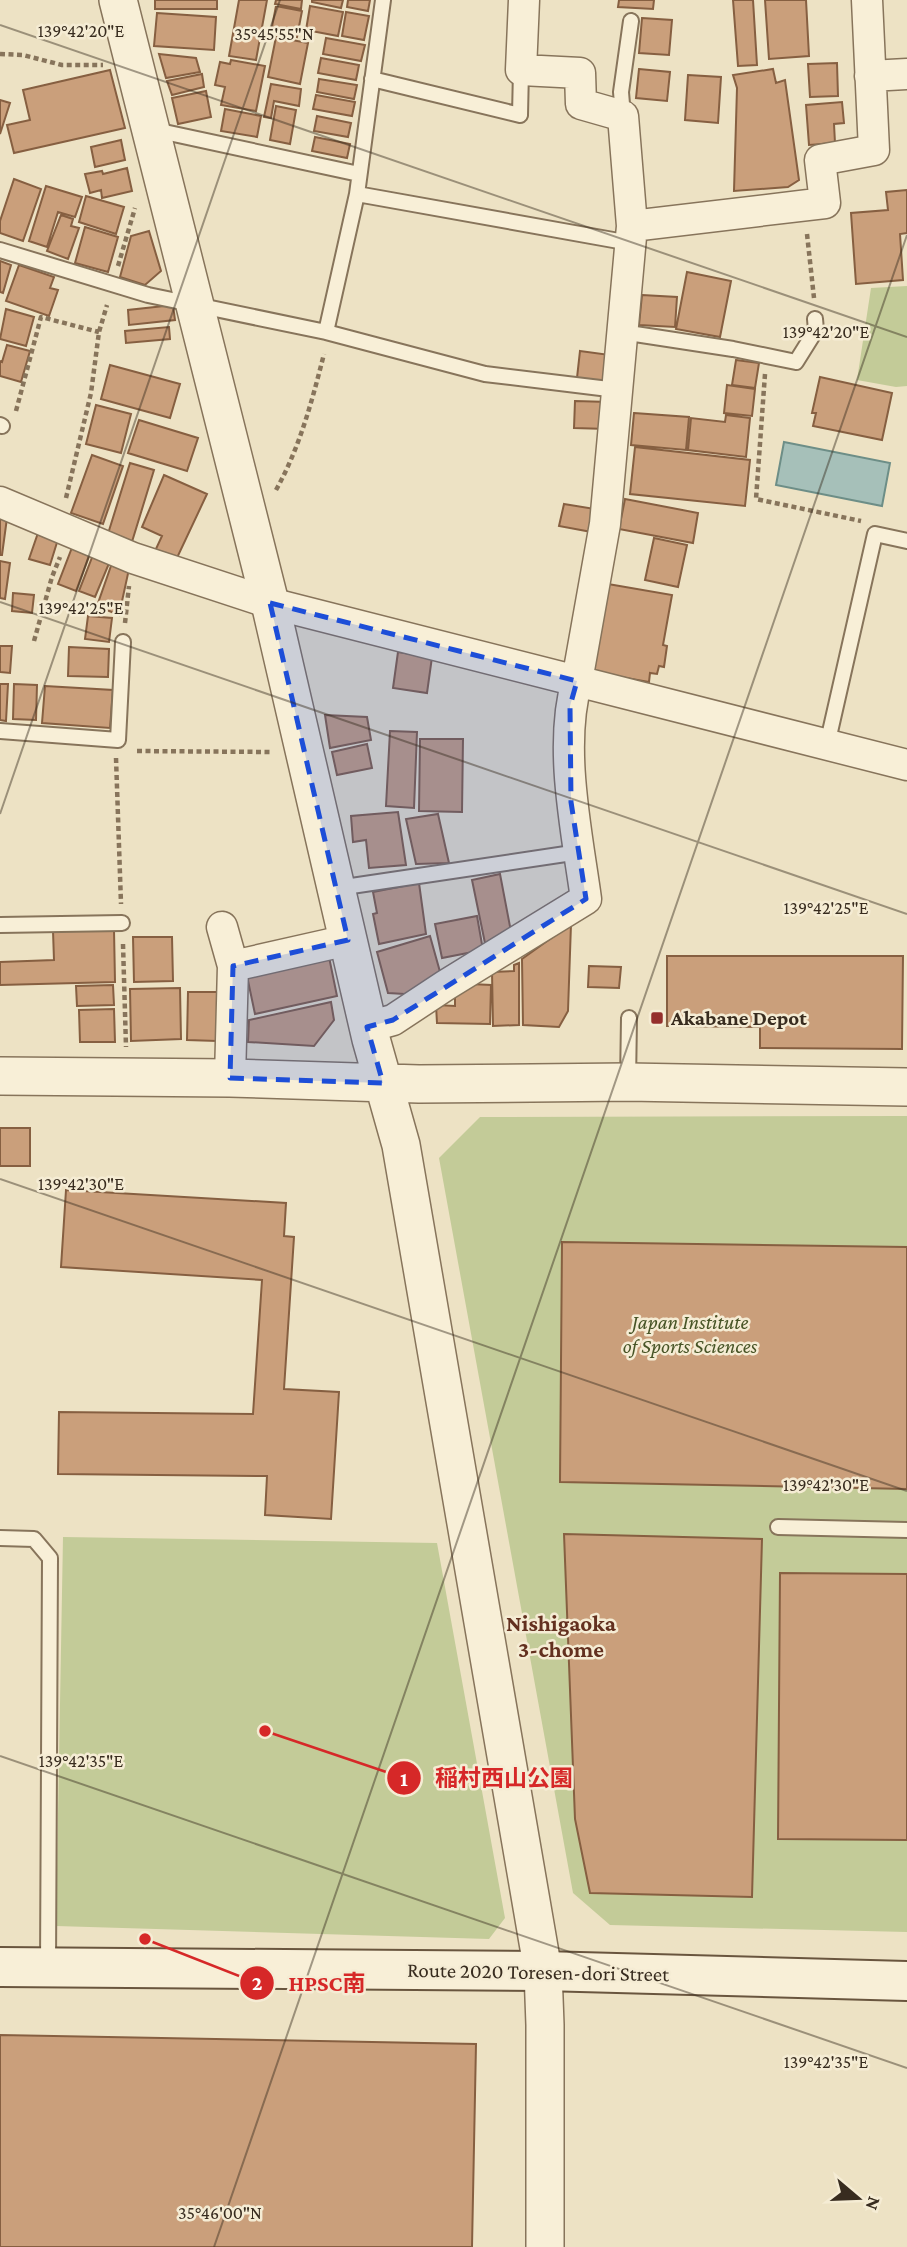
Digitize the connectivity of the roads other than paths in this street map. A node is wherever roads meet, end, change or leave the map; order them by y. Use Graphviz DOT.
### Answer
graph roads {
  1 [pos="118,0"];
  2 [pos="383,0"];
  3 [pos="524,0"];
  4 [pos="867,0"];
  5 [pos="631,20"];
  6 [pos="521,70"];
  7 [pos="907,74"];
  8 [pos="870,76"];
  9 [pos="372,79"];
  10 [pos="623,116"];
  11 [pos="149,128"];
  12 [pos="359,174"];
  13 [pos="357,194"];
  14 [pos="631,235"];
  15 [pos="0,250"];
  16 [pos="196,304"];
  17 [pos="815,319"];
  18 [pos="326,332"];
  19 [pos="622,332"];
  20 [pos="617,390"];
  21 [pos="0,502"];
  22 [pos="907,541"];
  23 [pos="270,603"];
  24 [pos="123,642"];
  25 [pos="577,681"];
  26 [pos="0,732"];
  27 [pos="827,745"];
  28 [pos="907,765"];
  29 [pos="579,852"];
  30 [pos="336,888"];
  31 [pos="122,923"];
  32 [pos="0,925"];
  33 [pos="222,927"];
  34 [pos="348,940"];
  35 [pos="233,966"];
  36 [pos="629,1018"];
  37 [pos="368,1027"];
  38 [pos="0,1076"];
  39 [pos="230,1078"];
  40 [pos="383,1083"];
  41 [pos="628,1083"];
  42 [pos="907,1087"];
  43 [pos="778,1527"];
  44 [pos="907,1530"];
  45 [pos="0,1538"];
  46 [pos="48,1966"];
  47 [pos="0,1967"];
  48 [pos="543,1971"];
  49 [pos="907,1981"];
  50 [pos="545,2247"];
  1 -- 11 [label="street"];
  2 -- 9 [label="lane"];
  3 -- 6 [label="street"];
  4 -- 8 [label="street"];
  5 -- 10 [label="lane"];
  6 -- 9 [label="lane"];
  6 -- 10 [label="street"];
  7 -- 8 [label="street"];
  8 -- 14 [label="street"];
  9 -- 12 [label="lane"];
  10 -- 14 [label="street"];
  11 -- 12 [label="lane"];
  11 -- 16 [label="street"];
  12 -- 13 [label="lane"];
  13 -- 14 [label="lane"];
  13 -- 18 [label="lane"];
  14 -- 19 [label="street"];
  15 -- 16 [label="lane"];
  16 -- 18 [label="lane"];
  16 -- 23 [label="street"];
  17 -- 19 [label="lane"];
  18 -- 20 [label="lane"];
  19 -- 20 [label="street"];
  20 -- 25 [label="street"];
  21 -- 23 [label="street"];
  22 -- 27 [label="lane"];
  23 -- 25 [label="street"];
  23 -- 30 [label="street"];
  24 -- 26 [label="lane"];
  25 -- 27 [label="street"];
  25 -- 29 [label="street"];
  27 -- 28 [label="street"];
  29 -- 30 [label="lane"];
  29 -- 37 [label="street"];
  30 -- 34 [label="street"];
  31 -- 32 [label="lane"];
  33 -- 35 [label="street"];
  34 -- 35 [label="street"];
  34 -- 37 [label="street"];
  35 -- 39 [label="street"];
  36 -- 41 [label="lane"];
  37 -- 40 [label="street"];
  38 -- 39 [label="street"];
  39 -- 40 [label="street"];
  40 -- 41 [label="street"];
  40 -- 48 [label="street"];
  41 -- 42 [label="street"];
  43 -- 44 [label="lane"];
  45 -- 46 [label="lane"];
  46 -- 47 [label="main road, Route 2020 Toresen-dori Street"];
  46 -- 48 [label="main road, Route 2020 Toresen-dori Street"];
  48 -- 49 [label="main road, Route 2020 Toresen-dori Street"];
  48 -- 50 [label="street"];
}
